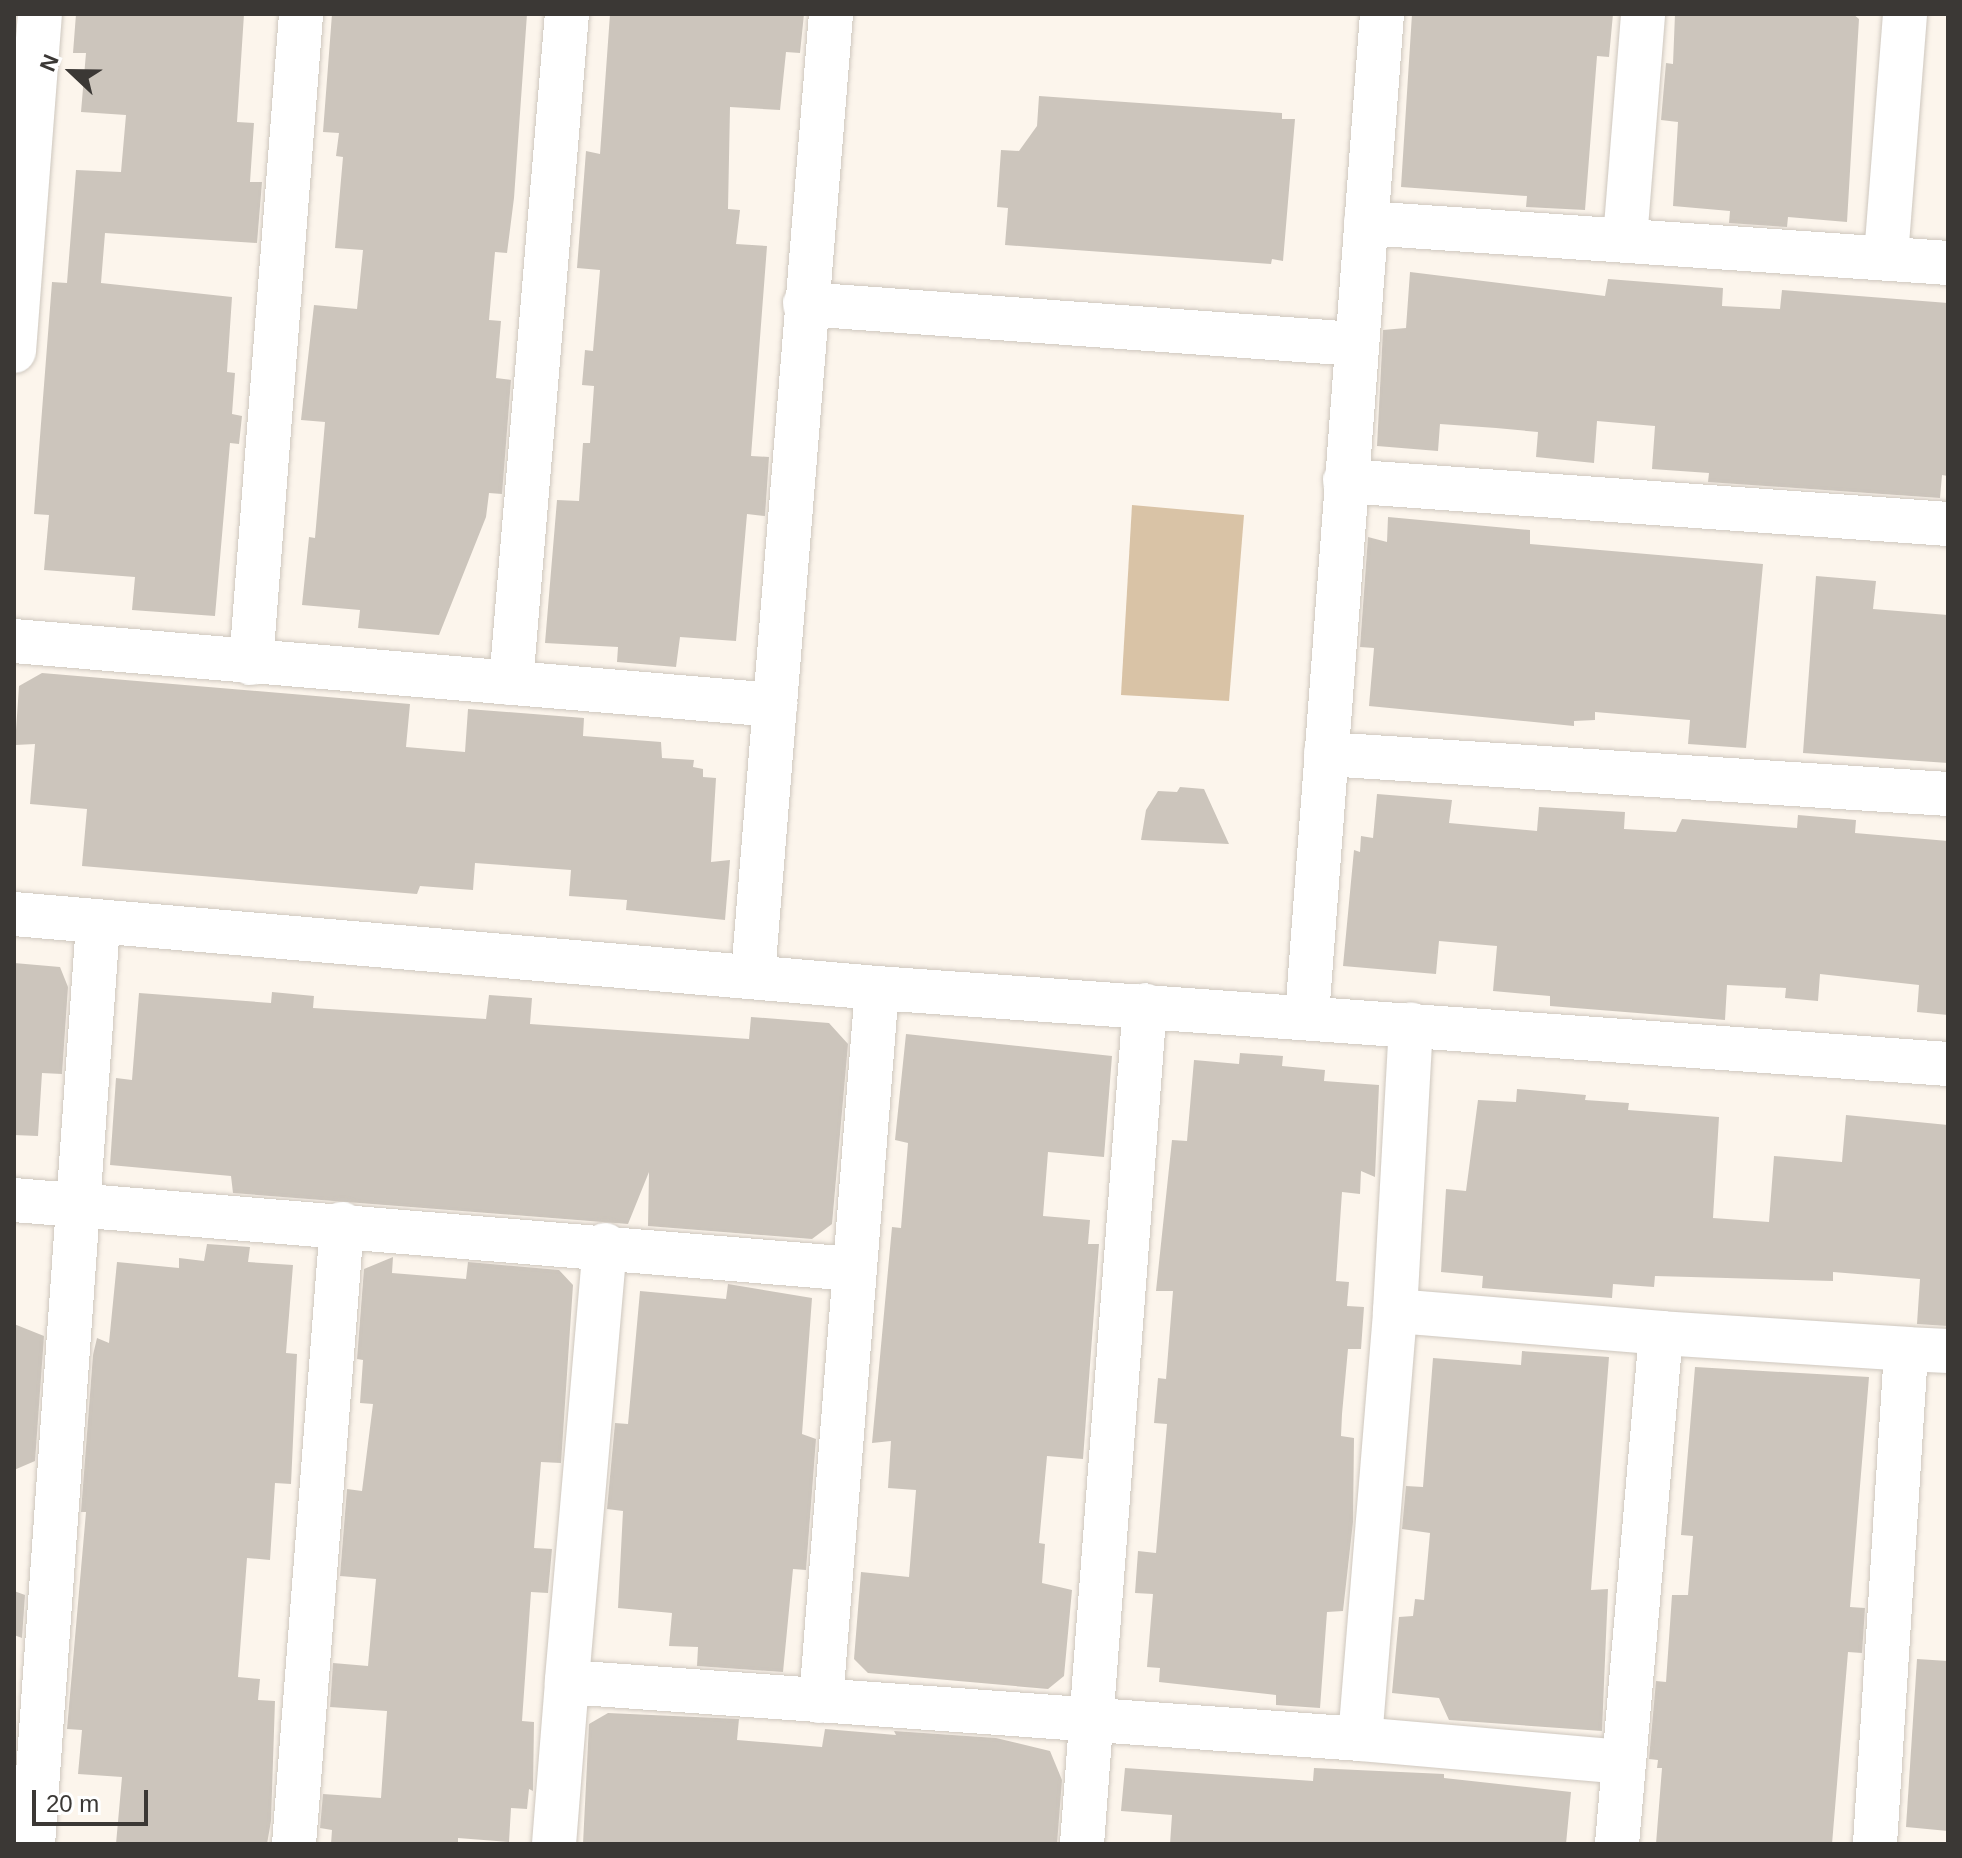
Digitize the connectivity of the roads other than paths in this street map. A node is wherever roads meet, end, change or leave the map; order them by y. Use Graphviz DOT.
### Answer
graph roads {
  1 [pos="40,14"];
  2 [pos="301,14"];
  3 [pos="567,14"];
  4 [pos="831,14"];
  5 [pos="1382,14"];
  6 [pos="1643,14"];
  7 [pos="1905,14"];
  8 [pos="22,122"];
  9 [pos="1366,223"];
  10 [pos="1625,239"];
  11 [pos="1886,256"];
  12 [pos="1948,263"];
  13 [pos="805,304"];
  14 [pos="1355,344"];
  15 [pos="14,351"];
  16 [pos="1345,481"];
  17 [pos="1948,524"];
  18 [pos="14,641"];
  19 [pos="251,663"];
  20 [pos="511,683"];
  21 [pos="775,705"];
  22 [pos="1326,754"];
  23 [pos="1948,794"];
  24 [pos="14,914"];
  25 [pos="98,923"];
  26 [pos="753,975"];
  27 [pos="877,988"];
  28 [pos="1145,1005"];
  29 [pos="1307,1016"];
  30 [pos="1411,1024"];
  31 [pos="1948,1064"];
  32 [pos="14,1200"];
  33 [pos="79,1206"];
  34 [pos="342,1224"];
  35 [pos="605,1245"];
  36 [pos="854,1269"];
  37 [pos="1395,1311"];
  38 [pos="1661,1333"];
  39 [pos="1927,1350"];
  40 [pos="567,1682"];
  41 [pos="821,1701"];
  42 [pos="1092,1720"];
  43 [pos="1360,1739"];
  44 [pos="1623,1762"];
  45 [pos="33,1844"];
  46 [pos="294,1844"];
  47 [pos="554,1844"];
  48 [pos="1082,1844"];
  49 [pos="1617,1844"];
  50 [pos="1875,1844"];
  1 -- 8 [label="street"];
  2 -- 19 [label="street"];
  3 -- 20 [label="street"];
  4 -- 13 [label="street"];
  5 -- 9 [label="street"];
  6 -- 10 [label="street"];
  7 -- 11 [label="street"];
  8 -- 15 [label="street"];
  9 -- 10 [label="street"];
  9 -- 14 [label="street"];
  10 -- 11 [label="street"];
  11 -- 12 [label="street"];
  13 -- 14 [label="street"];
  13 -- 21 [label="street"];
  14 -- 16 [label="street"];
  16 -- 17 [label="street"];
  16 -- 22 [label="street"];
  18 -- 19 [label="street"];
  19 -- 20 [label="street"];
  20 -- 21 [label="street"];
  21 -- 26 [label="street"];
  22 -- 23 [label="street"];
  22 -- 29 [label="street"];
  24 -- 25 [label="street"];
  25 -- 26 [label="street"];
  25 -- 33 [label="street"];
  26 -- 27 [label="street"];
  27 -- 28 [label="street"];
  27 -- 36 [label="street"];
  28 -- 29 [label="street"];
  28 -- 42 [label="street"];
  29 -- 30 [label="street"];
  30 -- 31 [label="street"];
  30 -- 37 [label="street"];
  32 -- 33 [label="street"];
  33 -- 34 [label="street"];
  33 -- 45 [label="street"];
  34 -- 35 [label="street"];
  34 -- 46 [label="street"];
  35 -- 36 [label="street"];
  35 -- 40 [label="street"];
  36 -- 41 [label="street"];
  37 -- 38 [label="street"];
  37 -- 43 [label="street"];
  38 -- 39 [label="street"];
  38 -- 44 [label="street"];
  39 -- 50 [label="street"];
  40 -- 41 [label="street"];
  40 -- 47 [label="street"];
  41 -- 42 [label="street"];
  42 -- 43 [label="street"];
  42 -- 48 [label="street"];
  43 -- 44 [label="street"];
  44 -- 49 [label="street"];
}
